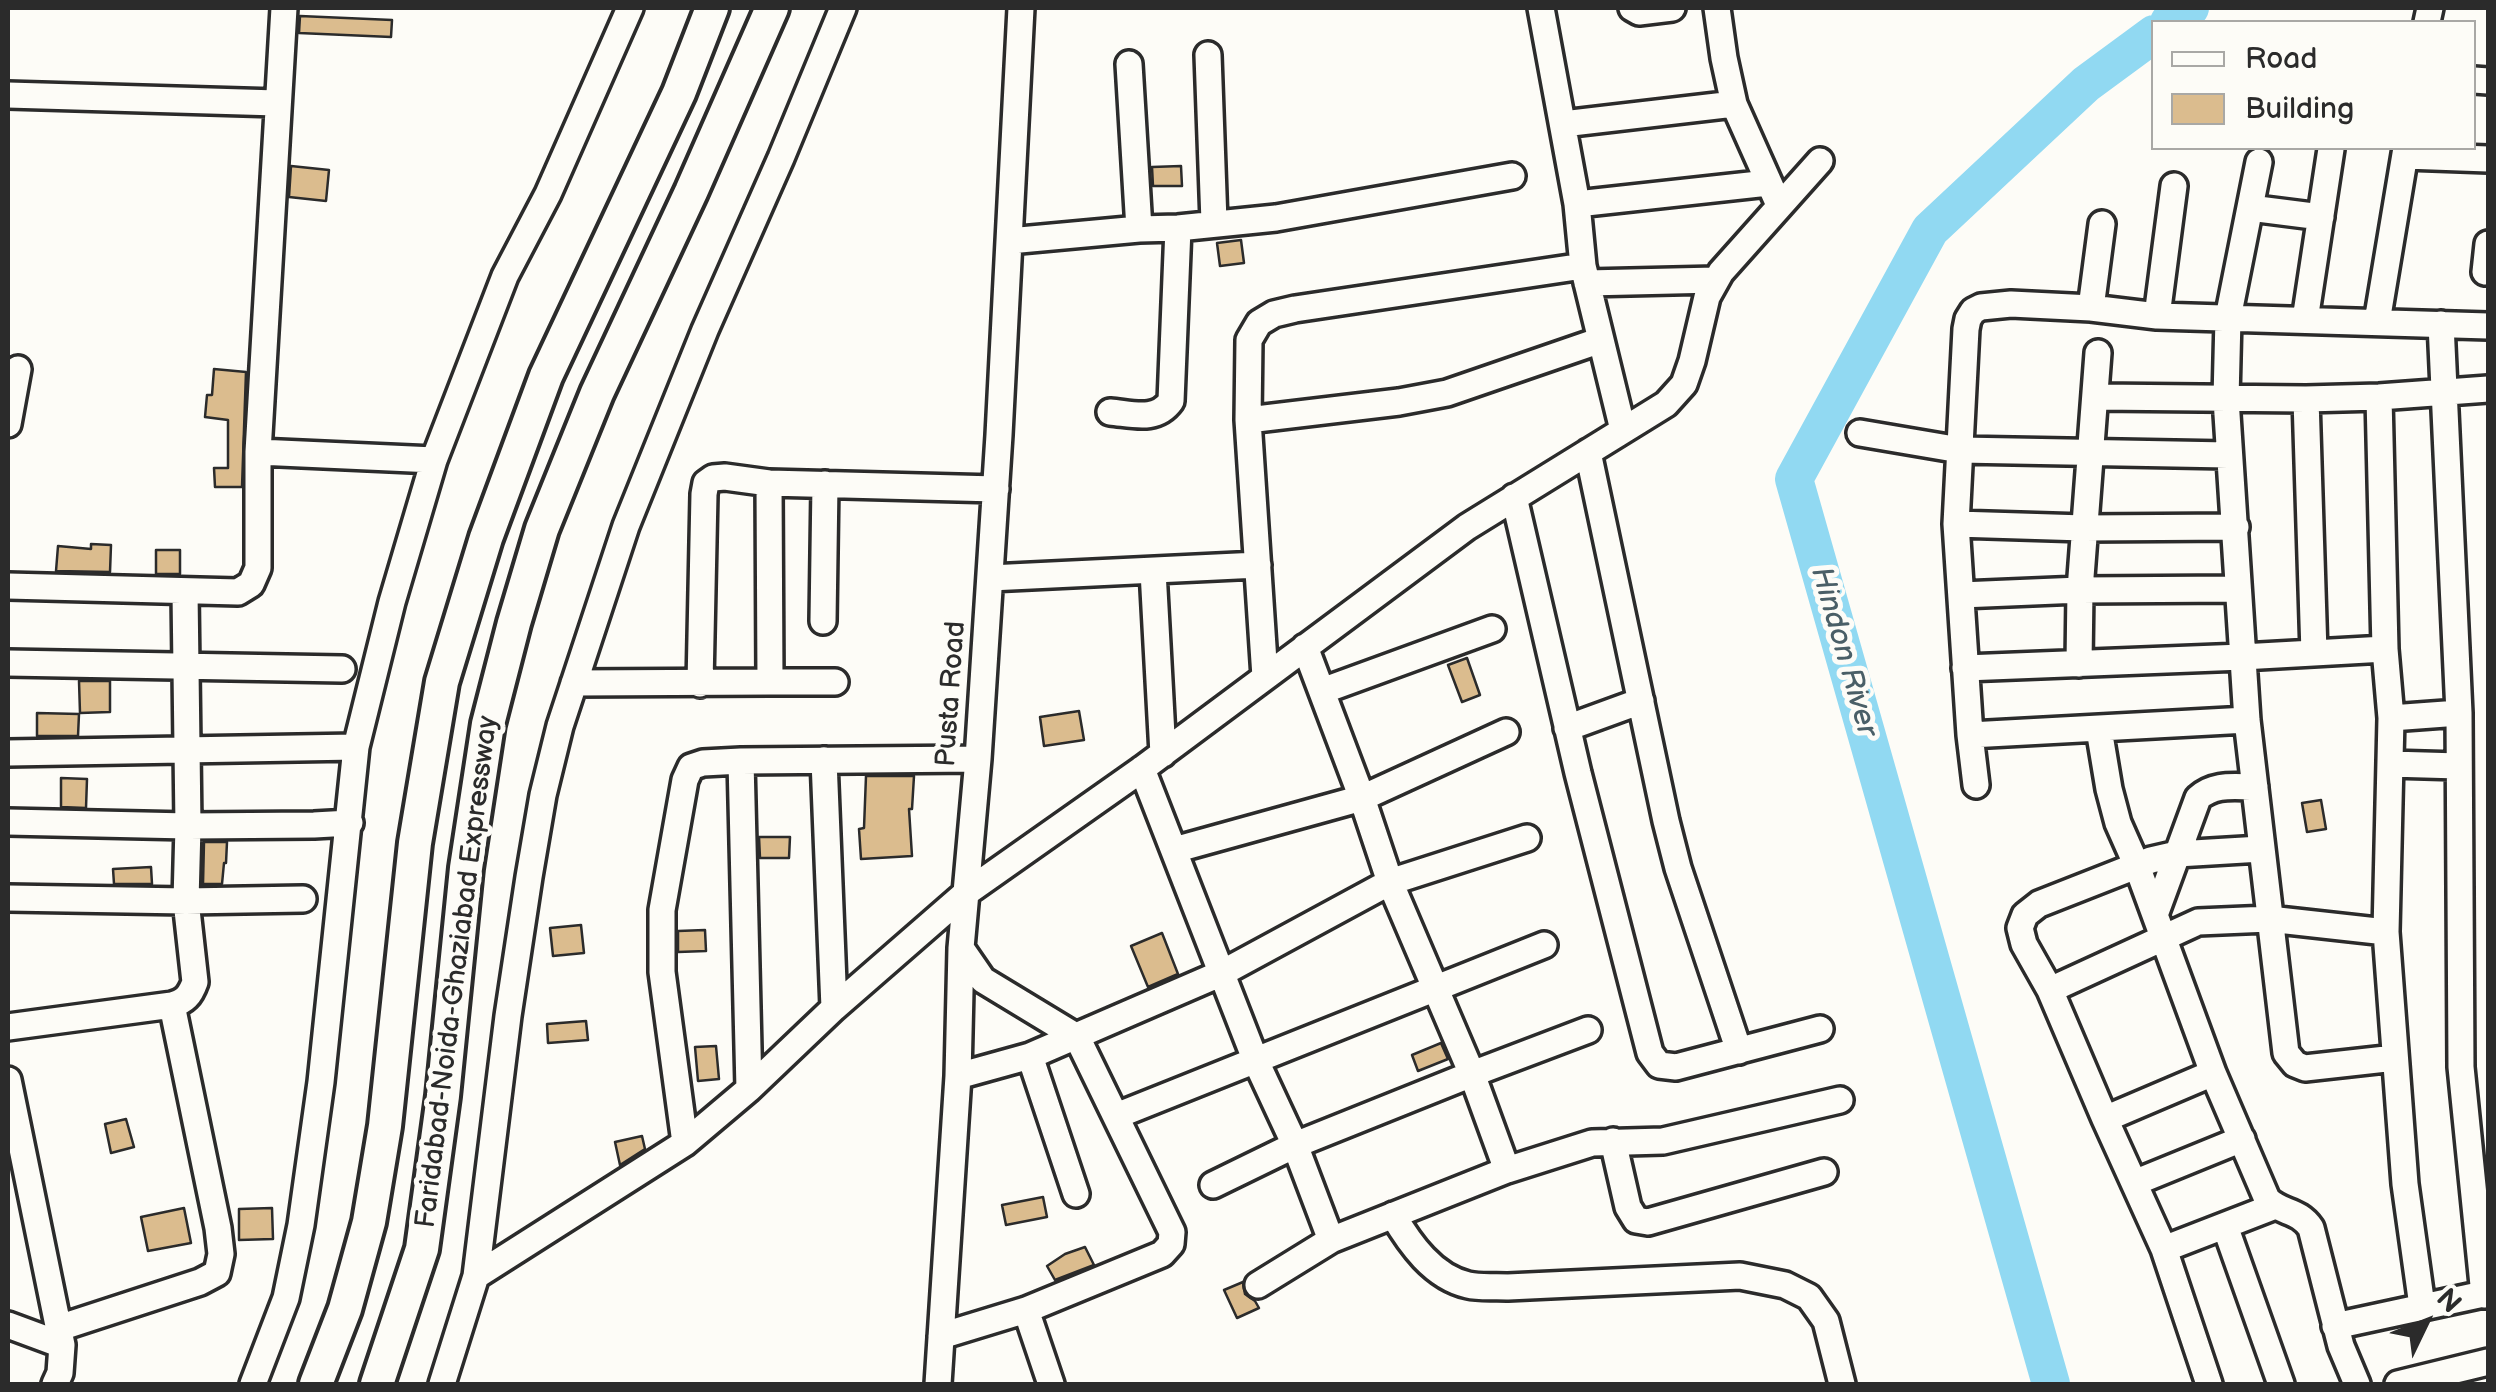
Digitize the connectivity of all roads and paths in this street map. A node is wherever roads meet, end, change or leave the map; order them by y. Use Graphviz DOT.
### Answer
graph roads {
  1 [pos="284,8"];
  2 [pos="630,8"];
  3 [pos="712,8"];
  4 [pos="772,8"];
  5 [pos="842,8"];
  6 [pos="1020,8"];
  7 [pos="1541,8"];
  8 [pos="1632,8"];
  9 [pos="1672,8"];
  10 [pos="1717,8"];
  11 [pos="1208,55"];
  12 [pos="1130,64"];
  13 [pos="8,95"];
  14 [pos="277,103"];
  15 [pos="1734,104"];
  16 [pos="1563,124"];
  17 [pos="2332,150"];
  18 [pos="2406,152"];
  19 [pos="2488,159"];
  20 [pos="1820,161"];
  21 [pos="2259,162"];
  22 [pos="1512,176"];
  23 [pos="2174,186"];
  24 [pos="1774,194"];
  25 [pos="1577,204"];
  26 [pos="2250,208"];
  27 [pos="2321,218"];
  28 [pos="1214,222"];
  29 [pos="2102,224"];
  30 [pos="1178,228"];
  31 [pos="1138,229"];
  32 [pos="1009,240"];
  33 [pos="2488,244"];
  34 [pos="2485,272"];
  35 [pos="1585,275"];
  36 [pos="1716,280"];
  37 [pos="2090,308"];
  38 [pos="2158,316"];
  39 [pos="2228,318"];
  40 [pos="2305,320"];
  41 [pos="2377,322"];
  42 [pos="2441,324"];
  43 [pos="2488,326"];
  44 [pos="1601,340"];
  45 [pos="2098,353"];
  46 [pos="18,369"];
  47 [pos="2488,389"];
  48 [pos="2444,391"];
  49 [pos="2096,397"];
  50 [pos="2379,397"];
  51 [pos="2226,399"];
  52 [pos="2306,399"];
  53 [pos="1110,412"];
  54 [pos="1248,420"];
  55 [pos="8,424"];
  56 [pos="1623,430"];
  57 [pos="1860,433"];
  58 [pos="1960,450"];
  59 [pos="258,452"];
  60 [pos="1588,452"];
  61 [pos="2090,452"];
  62 [pos="2228,455"];
  63 [pos="434,460"];
  64 [pos="770,483"];
  65 [pos="826,484"];
  66 [pos="996,489"];
  67 [pos="1514,498"];
  68 [pos="1956,524"];
  69 [pos="2236,527"];
  70 [pos="2084,528"];
  71 [pos="1258,565"];
  72 [pos="1153,571"];
  73 [pos="990,578"];
  74 [pos="8,586"];
  75 [pos="2238,589"];
  76 [pos="185,590"];
  77 [pos="2080,590"];
  78 [pos="1961,595"];
  79 [pos="823,621"];
  80 [pos="1492,628"];
  81 [pos="1305,648"];
  82 [pos="2385,649"];
  83 [pos="2314,654"];
  84 [pos="2242,658"];
  85 [pos="8,663"];
  86 [pos="2079,664"];
  87 [pos="185,666"];
  88 [pos="1965,668"];
  89 [pos="342,669"];
  90 [pos="1265,677"];
  91 [pos="770,682"];
  92 [pos="835,682"];
  93 [pos="574,683"];
  94 [pos="700,684"];
  95 [pos="1322,691"];
  96 [pos="1640,701"];
  97 [pos="2459,713"];
  98 [pos="2391,718"];
  99 [pos="2247,720"];
  100 [pos="1567,728"];
  101 [pos="2099,729"];
  102 [pos="1506,732"];
  103 [pos="1970,735"];
  104 [pos="356,747"];
  105 [pos="186,751"];
  106 [pos="8,753"];
  107 [pos="1163,754"];
  108 [pos="978,759"];
  109 [pos="824,760"];
  110 [pos="741,761"];
  111 [pos="2390,764"];
  112 [pos="2459,766"];
  113 [pos="1142,769"];
  114 [pos="1976,785"];
  115 [pos="2255,787"];
  116 [pos="1362,798"];
  117 [pos="8,822"];
  118 [pos="350,822"];
  119 [pos="188,826"];
  120 [pos="1527,838"];
  121 [pos="2261,849"];
  122 [pos="1174,850"];
  123 [pos="2176,854"];
  124 [pos="2137,866"];
  125 [pos="1390,882"];
  126 [pos="966,893"];
  127 [pos="8,898"];
  128 [pos="303,899"];
  129 [pos="186,901"];
  130 [pos="2270,918"];
  131 [pos="2159,927"];
  132 [pos="2386,932"];
  133 [pos="1544,945"];
  134 [pos="961,948"];
  135 [pos="1222,973"];
  136 [pos="1434,988"];
  137 [pos="2050,990"];
  138 [pos="172,1005"];
  139 [pos="834,1008"];
  140 [pos="8,1027"];
  141 [pos="1820,1029"];
  142 [pos="1588,1030"];
  143 [pos="1077,1037"];
  144 [pos="1739,1051"];
  145 [pos="1030,1056"];
  146 [pos="2395,1058"];
  147 [pos="1255,1059"];
  148 [pos="2213,1073"];
  149 [pos="1472,1074"];
  150 [pos="958,1076"];
  151 [pos="8,1080"];
  152 [pos="749,1089"];
  153 [pos="1840,1100"];
  154 [pos="1116,1116"];
  155 [pos="2104,1119"];
  156 [pos="2242,1139"];
  157 [pos="1613,1141"];
  158 [pos="685,1142"];
  159 [pos="1295,1144"];
  160 [pos="1507,1170"];
  161 [pos="1824,1172"];
  162 [pos="2134,1183"];
  163 [pos="1212,1185"];
  164 [pos="1076,1194"];
  165 [pos="2275,1206"];
  166 [pos="1393,1216"];
  167 [pos="2225,1226"];
  168 [pos="1330,1240"];
  169 [pos="2164,1248"];
  170 [pos="476,1276"];
  171 [pos="1258,1284"];
  172 [pos="2486,1294"];
  173 [pos="2422,1306"];
  174 [pos="1026,1310"];
  175 [pos="8,1325"];
  176 [pos="2335,1326"];
  177 [pos="941,1336"];
  178 [pos="60,1337"];
  179 [pos="2488,1362"];
  180 [pos="55,1384"];
  181 [pos="253,1384"];
  182 [pos="316,1384"];
  183 [pos="377,1384"];
  184 [pos="442,1384"];
  185 [pos="938,1384"];
  186 [pos="1051,1384"];
  187 [pos="1842,1384"];
  188 [pos="2209,1384"];
  189 [pos="2280,1384"];
  190 [pos="2357,1384"];
  191 [pos="2398,1384"];
  1 -- 14 [label="street"];
  2 -- 63 [label="street"];
  3 -- 182 [label="main road, Faridabad-Noida-Ghaziabad Expressway"];
  4 -- 183 [label="main road, Faridabad-Noida-Ghaziabad Expressway"];
  5 -- 93 [label="street"];
  6 -- 32 [label="street, Pusta Road"];
  7 -- 16 [label="street"];
  8 -- 9 [label="street"];
  10 -- 15 [label="street"];
  11 -- 28 [label="street"];
  12 -- 31 [label="street"];
  13 -- 14 [label="street"];
  14 -- 59 [label="street"];
  15 -- 16 [label="street"];
  15 -- 24 [label="street"];
  16 -- 25 [label="street"];
  17 -- 27 [label="street"];
  18 -- 19 [label="street"];
  18 -- 41 [label="street"];
  20 -- 24 [label="street"];
  21 -- 26 [label="street"];
  22 -- 28 [label="street"];
  23 -- 38 [label="street"];
  24 -- 25 [label="street"];
  24 -- 36 [label="street"];
  25 -- 35 [label="street"];
  26 -- 27 [label="street"];
  26 -- 39 [label="street"];
  27 -- 40 [label="street"];
  28 -- 30 [label="street"];
  29 -- 37 [label="street"];
  30 -- 31 [label="street"];
  30 -- 53 [label="street"];
  31 -- 32 [label="street"];
  32 -- 66 [label="street, Pusta Road"];
  33 -- 34 [label="street"];
  35 -- 36 [label="street"];
  35 -- 44 [label="street"];
  35 -- 54 [label="street"];
  36 -- 56 [label="street"];
  37 -- 38 [label="street"];
  37 -- 58 [label="street"];
  38 -- 39 [label="street"];
  39 -- 40 [label="street"];
  39 -- 51 [label="street"];
  40 -- 41 [label="street"];
  41 -- 42 [label="street"];
  42 -- 43 [label="street"];
  42 -- 48 [label="street"];
  44 -- 54 [label="street"];
  44 -- 56 [label="street"];
  45 -- 49 [label="street"];
  46 -- 55 [label="street"];
  47 -- 48 [label="street"];
  48 -- 50 [label="street"];
  48 -- 97 [label="street"];
  49 -- 51 [label="street"];
  49 -- 61 [label="street"];
  50 -- 52 [label="street"];
  50 -- 82 [label="street"];
  51 -- 52 [label="street"];
  51 -- 62 [label="street"];
  52 -- 83 [label="street"];
  54 -- 71 [label="street"];
  56 -- 60 [label="street"];
  57 -- 58 [label="street"];
  58 -- 61 [label="street"];
  58 -- 68 [label="street"];
  59 -- 63 [label="street"];
  59 -- 76 [label="street"];
  60 -- 67 [label="street"];
  60 -- 96 [label="street"];
  61 -- 62 [label="street"];
  61 -- 70 [label="street"];
  62 -- 69 [label="street"];
  63 -- 104 [label="street"];
  64 -- 65 [label="street"];
  64 -- 91 [label="street"];
  64 -- 94 [label="street"];
  65 -- 66 [label="street"];
  65 -- 79 [label="street"];
  66 -- 73 [label="street, Pusta Road"];
  67 -- 81 [label="street"];
  67 -- 100 [label="street"];
  68 -- 70 [label="street"];
  68 -- 78 [label="street"];
  69 -- 70 [label="street"];
  69 -- 75 [label="street"];
  70 -- 77 [label="street"];
  71 -- 72 [label="street"];
  71 -- 90 [label="street"];
  72 -- 73 [label="street"];
  72 -- 107 [label="street"];
  73 -- 108 [label="street, Pusta Road"];
  74 -- 76 [label="street"];
  75 -- 77 [label="street"];
  75 -- 84 [label="street"];
  76 -- 87 [label="street"];
  77 -- 78 [label="street"];
  77 -- 86 [label="street"];
  78 -- 88 [label="street"];
  80 -- 95 [label="street"];
  81 -- 90 [label="street"];
  81 -- 95 [label="street"];
  82 -- 83 [label="street"];
  82 -- 98 [label="street"];
  83 -- 84 [label="street"];
  84 -- 86 [label="street"];
  84 -- 99 [label="street"];
  85 -- 87 [label="street"];
  86 -- 88 [label="street"];
  87 -- 89 [label="street"];
  87 -- 105 [label="street"];
  88 -- 103 [label="street"];
  90 -- 107 [label="street"];
  91 -- 92 [label="street"];
  91 -- 94 [label="street"];
  93 -- 94 [label="street"];
  93 -- 170 [label="street"];
  95 -- 116 [label="street"];
  96 -- 100 [label="street"];
  96 -- 144 [label="street"];
  97 -- 98 [label="street"];
  97 -- 112 [label="street"];
  98 -- 111 [label="street"];
  99 -- 101 [label="street"];
  99 -- 115 [label="street"];
  100 -- 144 [label="street"];
  101 -- 103 [label="street"];
  101 -- 124 [label="street"];
  102 -- 116 [label="street"];
  103 -- 114 [label="street"];
  104 -- 105 [label="street"];
  104 -- 118 [label="street"];
  105 -- 106 [label="street"];
  105 -- 119 [label="street"];
  107 -- 113 [label="street"];
  108 -- 109 [label="street"];
  108 -- 126 [label="street, Pusta Road"];
  109 -- 110 [label="street"];
  109 -- 139 [label="street"];
  110 -- 152 [label="street"];
  110 -- 158 [label="street"];
  111 -- 112 [label="street"];
  111 -- 132 [label="street"];
  112 -- 172 [label="street"];
  113 -- 122 [label="street"];
  113 -- 126 [label="street"];
  115 -- 121 [label="street"];
  115 -- 123 [label="street"];
  116 -- 122 [label="street"];
  116 -- 125 [label="street"];
  117 -- 119 [label="street"];
  118 -- 119 [label="street"];
  118 -- 181 [label="street"];
  119 -- 129 [label="street"];
  120 -- 125 [label="street"];
  121 -- 123 [label="street"];
  121 -- 130 [label="street"];
  122 -- 135 [label="street"];
  123 -- 124 [label="street"];
  123 -- 131 [label="street"];
  124 -- 131 [label="street"];
  124 -- 137 [label="street"];
  125 -- 135 [label="street"];
  125 -- 136 [label="street"];
  126 -- 134 [label="street, Pusta Road"];
  126 -- 139 [label="street"];
  127 -- 129 [label="street"];
  128 -- 129 [label="street"];
  129 -- 138 [label="street"];
  130 -- 131 [label="street"];
  130 -- 132 [label="street"];
  130 -- 146 [label="street"];
  131 -- 137 [label="street"];
  131 -- 148 [label="street"];
  132 -- 146 [label="street"];
  133 -- 136 [label="street"];
  134 -- 143 [label="street"];
  134 -- 150 [label="street, Pusta Road"];
  135 -- 143 [label="street"];
  135 -- 147 [label="street"];
  136 -- 147 [label="street"];
  136 -- 149 [label="street"];
  137 -- 155 [label="street"];
  138 -- 140 [label="street"];
  138 -- 178 [label="street"];
  139 -- 152 [label="street"];
  141 -- 144 [label="street"];
  142 -- 149 [label="street"];
  143 -- 145 [label="street"];
  143 -- 154 [label="street"];
  145 -- 150 [label="street"];
  145 -- 164 [label="street"];
  146 -- 173 [label="street"];
  147 -- 154 [label="street"];
  147 -- 159 [label="street"];
  148 -- 155 [label="street"];
  148 -- 156 [label="street"];
  149 -- 159 [label="street"];
  149 -- 160 [label="street"];
  150 -- 177 [label="street, Pusta Road"];
  151 -- 178 [label="street"];
  152 -- 158 [label="street"];
  153 -- 157 [label="street"];
  154 -- 174 [label="street"];
  155 -- 162 [label="street"];
  156 -- 162 [label="street"];
  156 -- 165 [label="street"];
  157 -- 160 [label="street"];
  157 -- 161 [label="street"];
  158 -- 170 [label="street"];
  159 -- 163 [label="street"];
  159 -- 168 [label="street"];
  160 -- 166 [label="street"];
  162 -- 169 [label="street"];
  165 -- 167 [label="street"];
  165 -- 176 [label="street"];
  166 -- 168 [label="street"];
  166 -- 187 [label="street"];
  167 -- 169 [label="street"];
  167 -- 189 [label="street"];
  168 -- 171 [label="street"];
  169 -- 188 [label="street"];
  170 -- 184 [label="street"];
  172 -- 173 [label="street"];
  173 -- 176 [label="street"];
  174 -- 177 [label="street"];
  174 -- 186 [label="street"];
  175 -- 178 [label="street"];
  176 -- 190 [label="street"];
  177 -- 185 [label="street, Pusta Road"];
  178 -- 180 [label="street"];
  179 -- 191 [label="street"];
}
